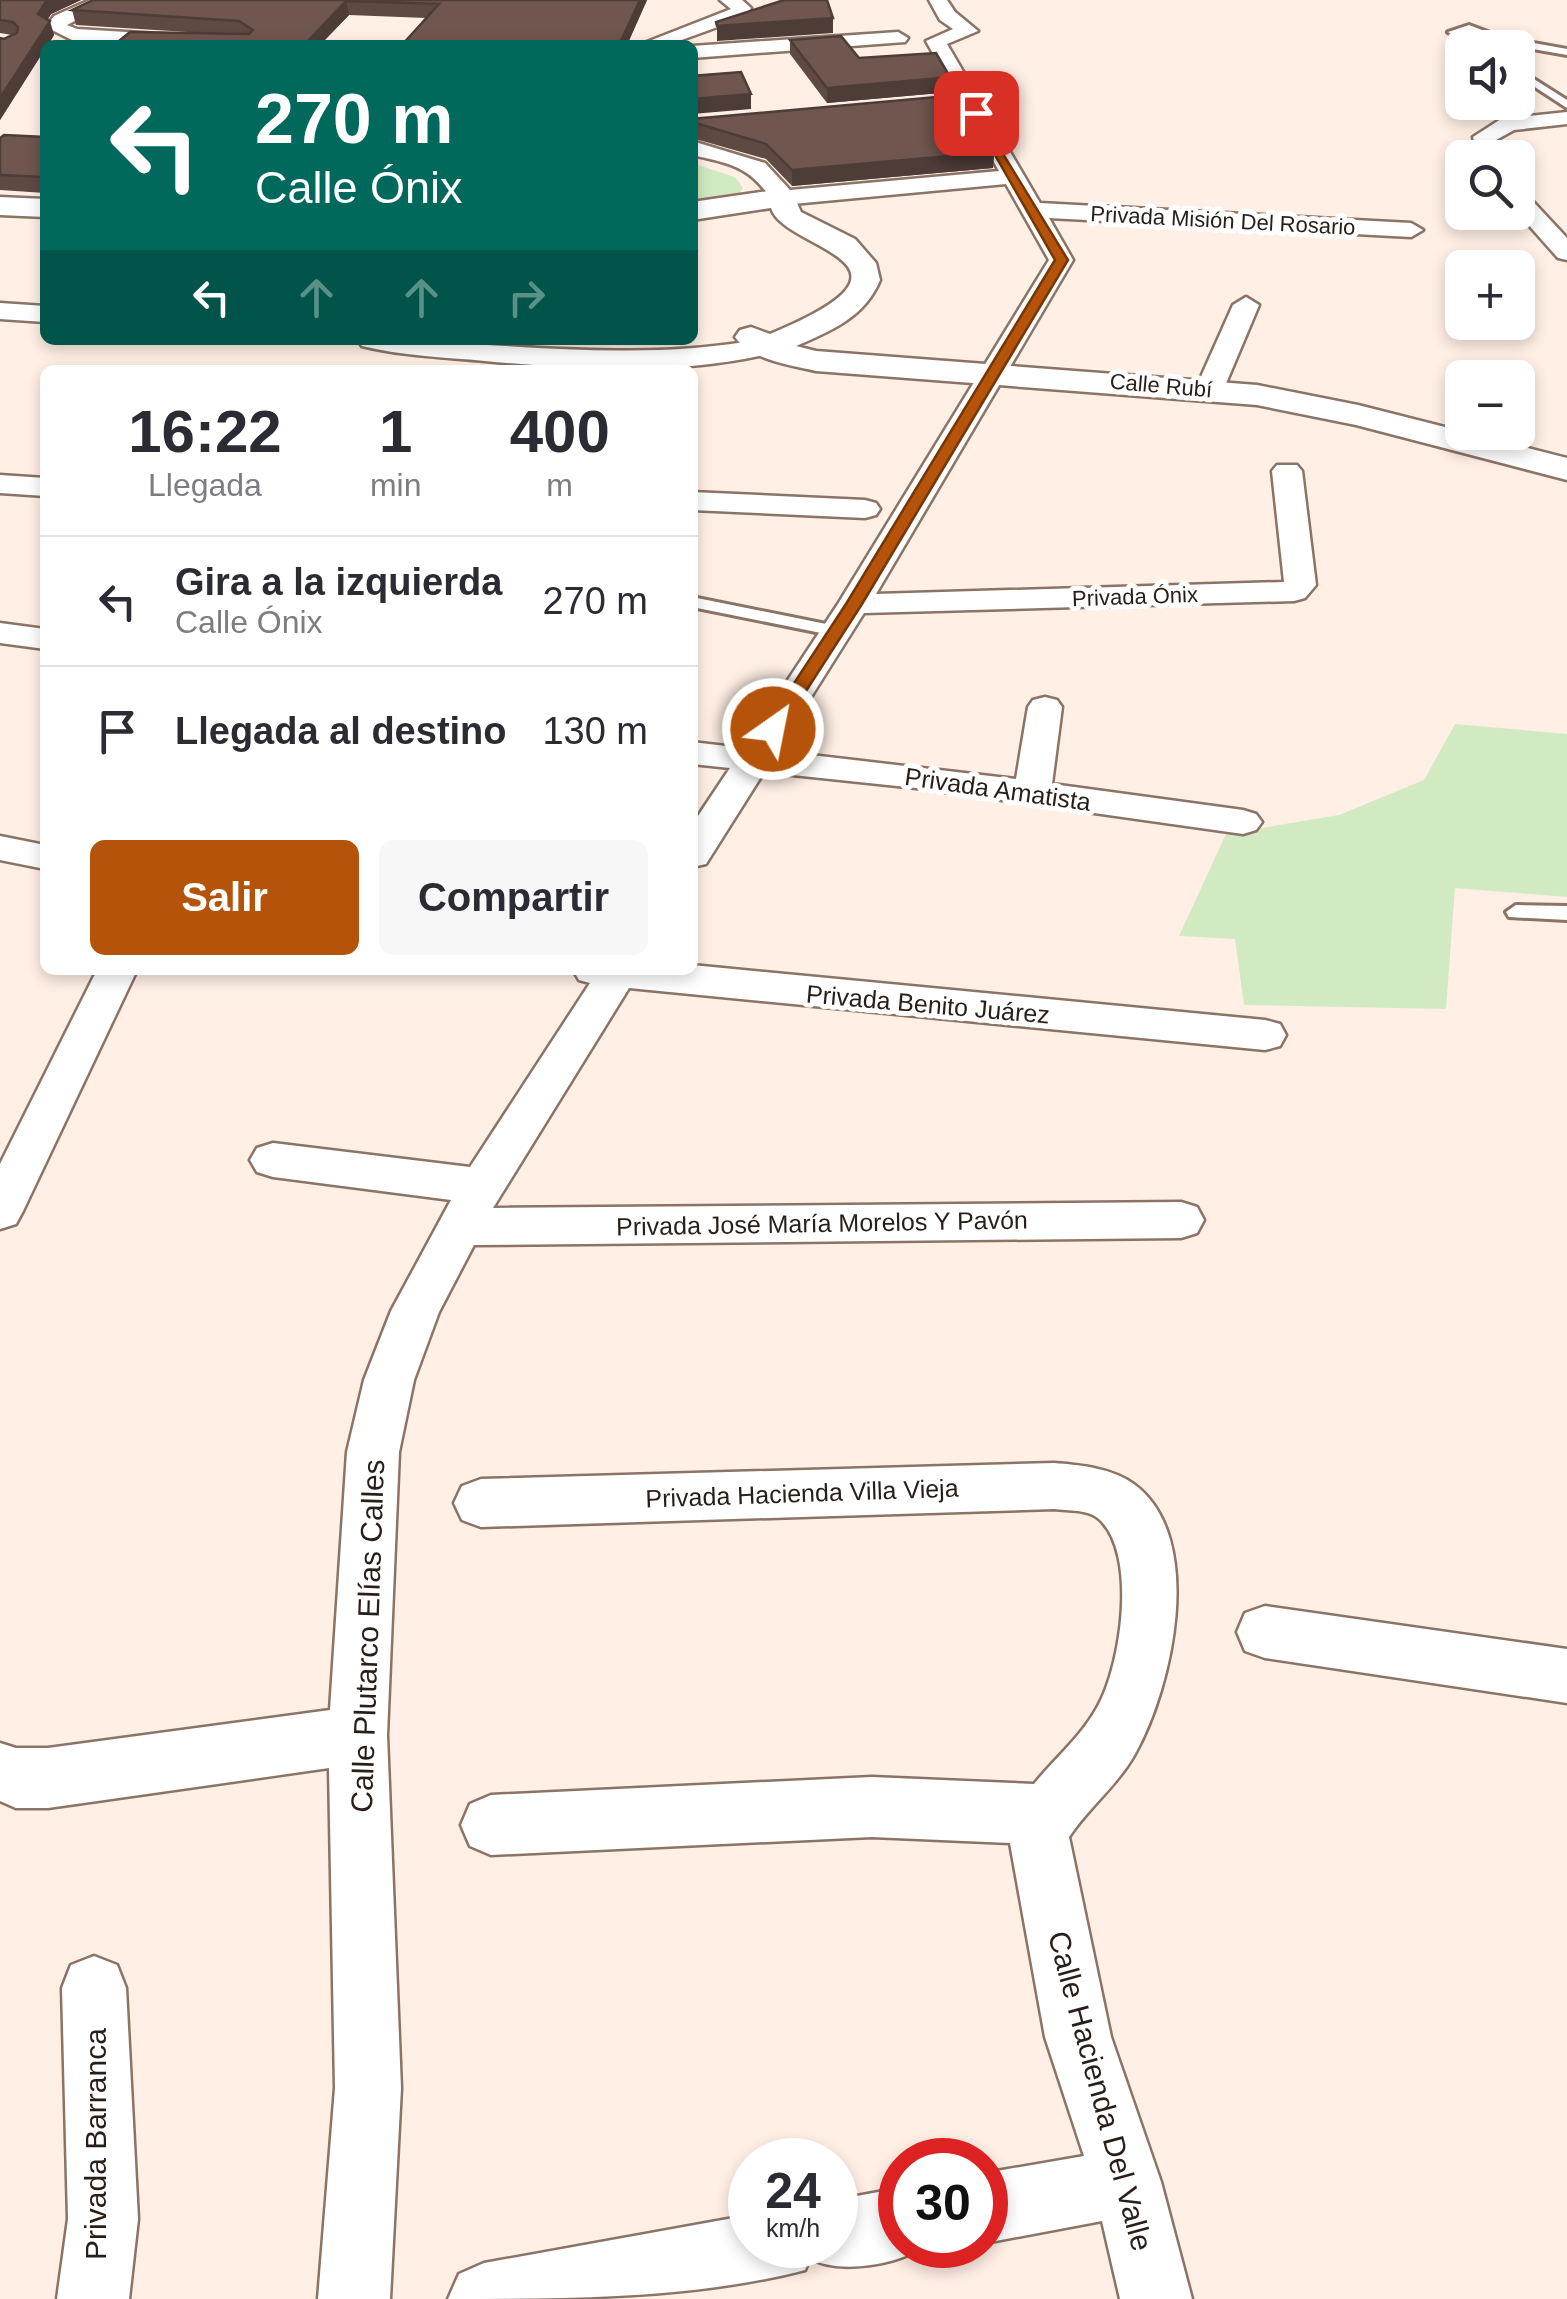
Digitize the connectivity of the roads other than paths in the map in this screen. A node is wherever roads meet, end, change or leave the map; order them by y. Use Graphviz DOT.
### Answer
graph roads {
  1 [pos="106,0"];
  2 [pos="729,0"];
  3 [pos="752,0"];
  4 [pos="938,0"];
  5 [pos="898,38"];
  6 [pos="158,40"];
  7 [pos="663,40"];
  8 [pos="695,40"];
  9 [pos="1535,46"];
  10 [pos="698,52"];
  11 [pos="1567,52"];
  12 [pos="1535,83"];
  13 [pos="1567,105"];
  14 [pos="1567,118"];
  15 [pos="1485,140"];
  16 [pos="698,150"];
  17 [pos="698,159"];
  18 [pos="1016,181"];
  19 [pos="0,195"];
  20 [pos="40,197"];
  21 [pos="770,204"];
  22 [pos="0,206"];
  23 [pos="40,208"];
  24 [pos="698,210"];
  25 [pos="1035,210"];
  26 [pos="1535,218"];
  27 [pos="698,221"];
  28 [pos="1411,230"];
  29 [pos="1567,253"];
  30 [pos="1246,305"];
  31 [pos="0,311"];
  32 [pos="40,314"];
  33 [pos="760,341"];
  34 [pos="384,345"];
  35 [pos="421,345"];
  36 [pos="593,345"];
  37 [pos="694,345"];
  38 [pos="698,345"];
  39 [pos="365,365"];
  40 [pos="645,365"];
  41 [pos="662,365"];
  42 [pos="995,372"];
  43 [pos="1210,388"];
  44 [pos="1567,468"];
  45 [pos="1286,472"];
  46 [pos="0,484"];
  47 [pos="40,487"];
  48 [pos="698,501"];
  49 [pos="865,510"];
  50 [pos="698,603"];
  51 [pos="845,618"];
  52 [pos="0,633"];
  53 [pos="40,638"];
  54 [pos="0,659"];
  55 [pos="40,663"];
  56 [pos="1045,707"];
  57 [pos="698,754"];
  58 [pos="752,761"];
  59 [pos="1032,793"];
  60 [pos="1244,822"];
  61 [pos="698,846"];
  62 [pos="0,848"];
  63 [pos="40,856"];
  64 [pos="1516,912"];
  65 [pos="1567,913"];
  66 [pos="115,975"];
  67 [pos="607,975"];
  68 [pos="640,975"];
  69 [pos="1264,1035"];
  70 [pos="273,1160"];
  71 [pos="472,1206"];
  72 [pos="0,1210"];
  73 [pos="1181,1220"];
  74 [pos="481,1503"];
  75 [pos="1264,1632"];
  76 [pos="1567,1676"];
  77 [pos="358,1736"];
  78 [pos="0,1772"];
  79 [pos="1046,1815"];
  80 [pos="492,1825"];
  81 [pos="94,1988"];
  82 [pos="1127,2182"];
  83 [pos="1008,2204"];
  84 [pos="728,2254"];
  85 [pos="93,2299"];
  86 [pos="354,2299"];
  87 [pos="484,2299"];
  88 [pos="1156,2299"];
  1 -- 6 [label="street"];
  2 -- 7 [label="street"];
  3 -- 8 [label="street"];
  4 -- 18 [label="street"];
  5 -- 10 [label="street"];
  9 -- 11 [label="lane"];
  12 -- 13 [label="lane"];
  14 -- 15 [label="street"];
  16 -- 21 [label="street"];
  17 -- 21 [label="street"];
  18 -- 21 [label="street"];
  18 -- 25 [label="street"];
  19 -- 20 [label="street"];
  21 -- 24 [label="street"];
  21 -- 27 [label="street"];
  21 -- 33 [label="street"];
  22 -- 23 [label="street"];
  25 -- 28 [label="street, Privada Misión Del Rosario"];
  25 -- 42 [label="street"];
  26 -- 29 [label="street"];
  30 -- 43 [label="street"];
  31 -- 32 [label="street"];
  33 -- 38 [label="street"];
  33 -- 41 [label="street"];
  33 -- 42 [label="street, Calle Rubí"];
  34 -- 39 [label="street"];
  35 -- 40 [label="street"];
  36 -- 37 [label="street"];
  42 -- 43 [label="street, Calle Rubí"];
  42 -- 51 [label="street"];
  43 -- 44 [label="street, Calle Rubí"];
  45 -- 51 [label="street, Privada Ónix"];
  46 -- 47 [label="street"];
  48 -- 49 [label="street"];
  50 -- 51 [label="lane"];
  51 -- 58 [label="street"];
  52 -- 53 [label="street"];
  54 -- 55 [label="street"];
  56 -- 59 [label="street"];
  57 -- 58 [label="street, Privada Amatista"];
  58 -- 59 [label="street, Privada Amatista"];
  58 -- 61 [label="street"];
  59 -- 60 [label="street, Privada Amatista"];
  62 -- 63 [label="street"];
  64 -- 65 [label="lane"];
  66 -- 72 [label="street"];
  67 -- 71 [label="street, Calle Plutarco Elías Calles"];
  68 -- 69 [label="street, Privada Benito Juárez"];
  70 -- 71 [label="street, Privada José María Morelos Y Pavón"];
  71 -- 73 [label="street, Privada José María Morelos Y Pavón"];
  71 -- 77 [label="street, Calle Plutarco Elías Calles"];
  74 -- 79 [label="street, Privada Hacienda Villa Vieja"];
  75 -- 76 [label="street"];
  77 -- 78 [label="street"];
  77 -- 86 [label="street, Calle Plutarco Elías Calles"];
  79 -- 80 [label="street"];
  79 -- 82 [label="street, Calle Hacienda Del Valle"];
  81 -- 85 [label="street, Privada Barranca"];
  82 -- 83 [label="street"];
  82 -- 88 [label="street, Calle Hacienda Del Valle"];
  84 -- 87 [label="street"];
}
